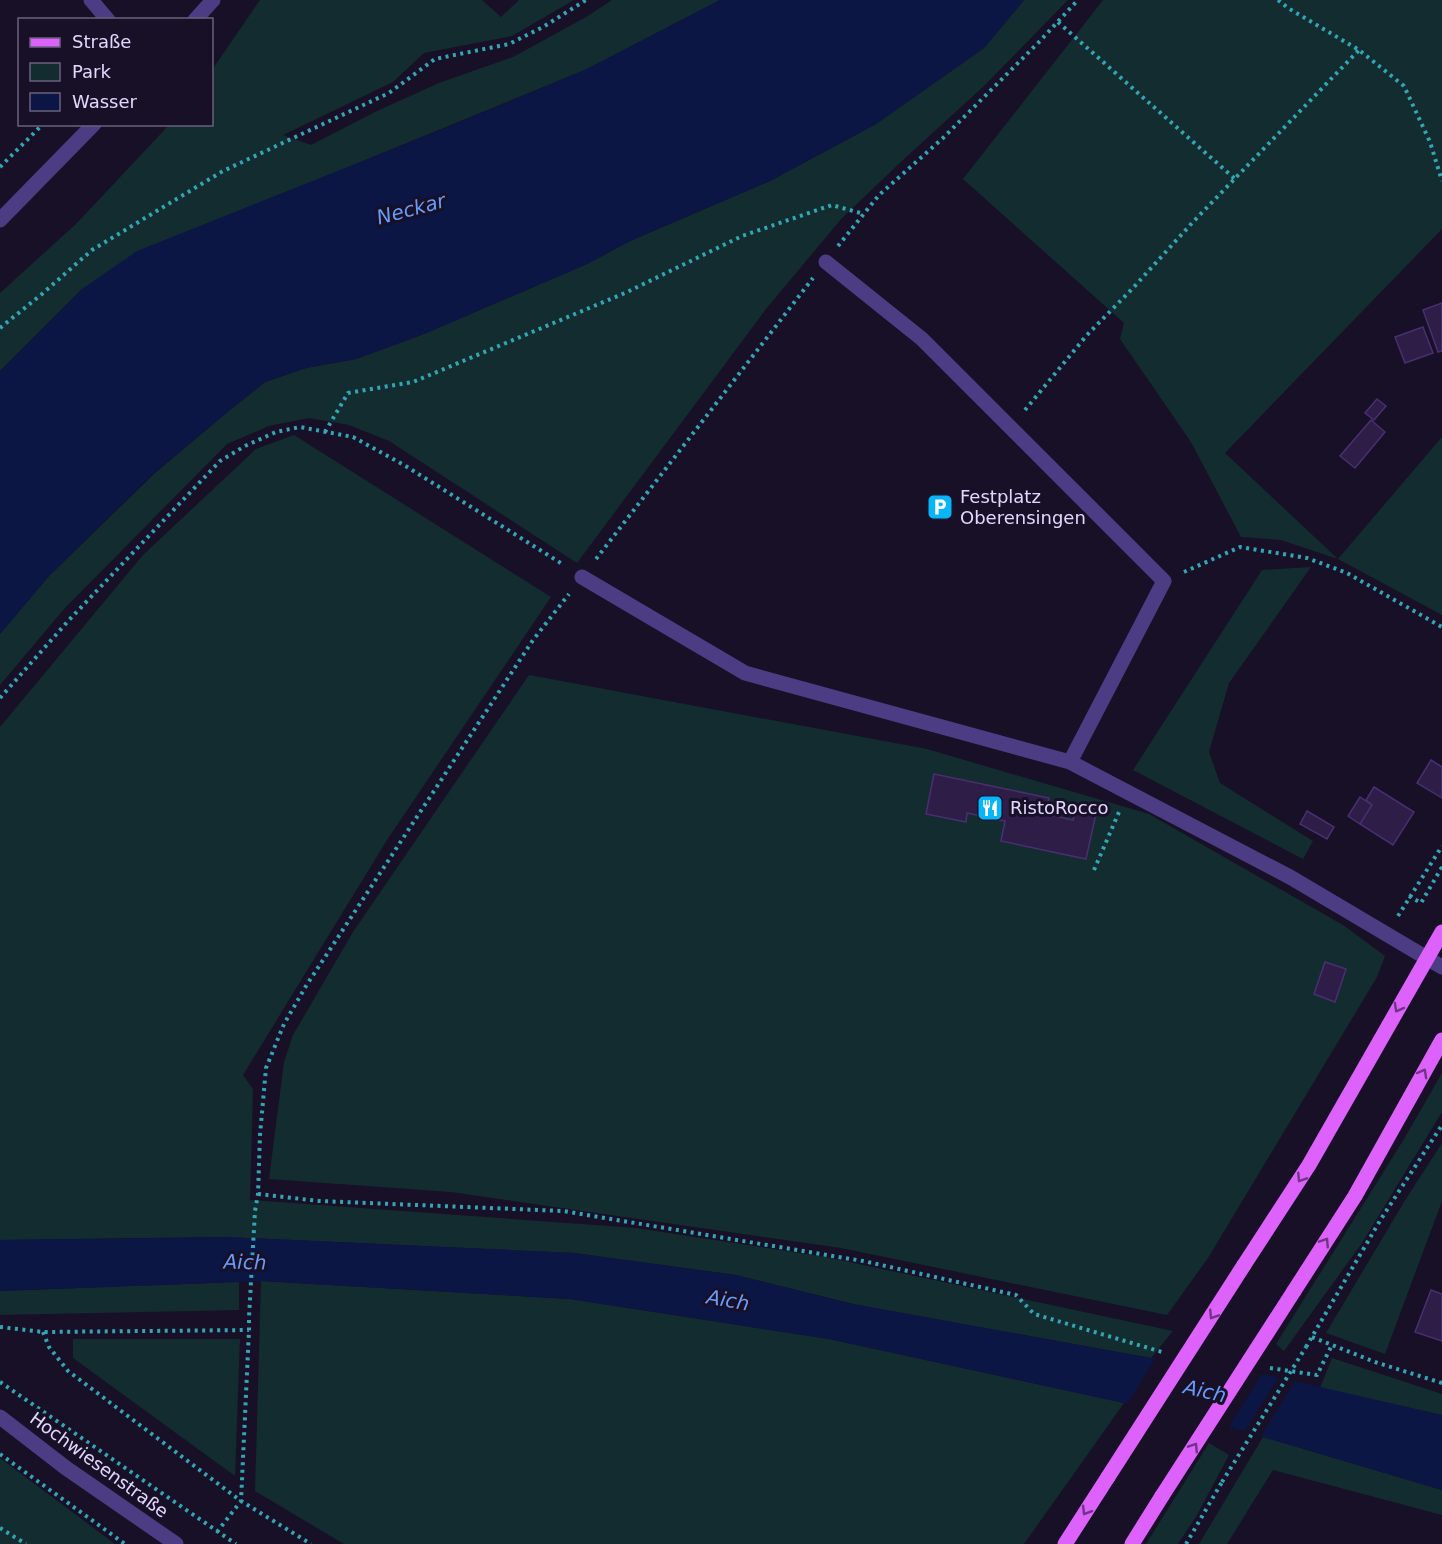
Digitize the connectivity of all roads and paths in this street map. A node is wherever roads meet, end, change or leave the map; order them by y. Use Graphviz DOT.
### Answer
graph roads {
  1 [pos="91,0"];
  2 [pos="213,0"];
  3 [pos="586,0"];
  4 [pos="1278,0"];
  5 [pos="106,18"];
  6 [pos="197,18"];
  7 [pos="1058,22"];
  8 [pos="1359,50"];
  9 [pos="41,126"];
  10 [pos="92,126"];
  11 [pos="0,167"];
  12 [pos="1235,179"];
  13 [pos="1442,181"];
  14 [pos="864,214"];
  15 [pos="0,220"];
  16 [pos="826,262"];
  17 [pos="0,328"];
  18 [pos="1011,427"];
  19 [pos="325,432"];
  20 [pos="582,577"];
  21 [pos="1164,581"];
  22 [pos="1442,627"];
  23 [pos="0,698"];
  24 [pos="1070,762"];
  25 [pos="1128,792"];
  26 [pos="1442,846"];
  27 [pos="1442,867"];
  28 [pos="1094,870"];
  29 [pos="1409,896"];
  30 [pos="1442,932"];
  31 [pos="1387,934"];
  32 [pos="1426,957"];
  33 [pos="1442,967"];
  34 [pos="1442,1040"];
  35 [pos="1442,1125"];
  36 [pos="258,1194"];
  37 [pos="0,1327"];
  38 [pos="249,1330"];
  39 [pos="43,1332"];
  40 [pos="1312,1337"];
  41 [pos="1332,1345"];
  42 [pos="1166,1353"];
  43 [pos="1259,1366"];
  44 [pos="0,1382"];
  45 [pos="1442,1383"];
  46 [pos="0,1418"];
  47 [pos="0,1454"];
  48 [pos="241,1501"];
  49 [pos="0,1528"];
  50 [pos="217,1532"];
  51 [pos="26,1544"];
  52 [pos="125,1544"];
  53 [pos="176,1544"];
  54 [pos="236,1544"];
  55 [pos="311,1544"];
  56 [pos="1065,1544"];
  57 [pos="1132,1544"];
  58 [pos="1186,1544"];
  1 -- 5 [label="street"];
  2 -- 6 [label="street"];
  3 -- 17 [label="path"];
  4 -- 8 [label="path"];
  7 -- 12 [label="path"];
  8 -- 12 [label="path"];
  8 -- 13 [label="path"];
  9 -- 11 [label="path"];
  10 -- 15 [label="street"];
  12 -- 18 [label="path"];
  14 -- 19 [label="path"];
  16 -- 18 [label="street"];
  18 -- 21 [label="street"];
  19 -- 20 [label="path"];
  19 -- 23 [label="path"];
  20 -- 24 [label="street"];
  20 -- 36 [label="path"];
  21 -- 22 [label="path"];
  21 -- 24 [label="street"];
  24 -- 25 [label="street"];
  25 -- 28 [label="path"];
  25 -- 31 [label="street"];
  26 -- 29 [label="path"];
  27 -- 29 [label="path"];
  29 -- 31 [label="path"];
  30 -- 32 [label="main road"];
  31 -- 32 [label="street"];
  32 -- 33 [label="street"];
  32 -- 56 [label="main road, one-way, bridge"];
  57 -- 34 [label="main road, one-way, bridge"];
  35 -- 40 [label="path"];
  36 -- 38 [label="path"];
  36 -- 42 [label="path"];
  37 -- 39 [label="path"];
  38 -- 39 [label="path"];
  38 -- 48 [label="path"];
  39 -- 48 [label="path"];
  40 -- 41 [label="path"];
  40 -- 58 [label="path, bridge"];
  41 -- 43 [label="path"];
  41 -- 45 [label="path"];
  44 -- 50 [label="path"];
  46 -- 53 [label="street, Hochwiesenstraße"];
  47 -- 52 [label="path"];
  48 -- 50 [label="path"];
  48 -- 55 [label="path"];
  49 -- 51 [label="path"];
  50 -- 54 [label="path"];
}
